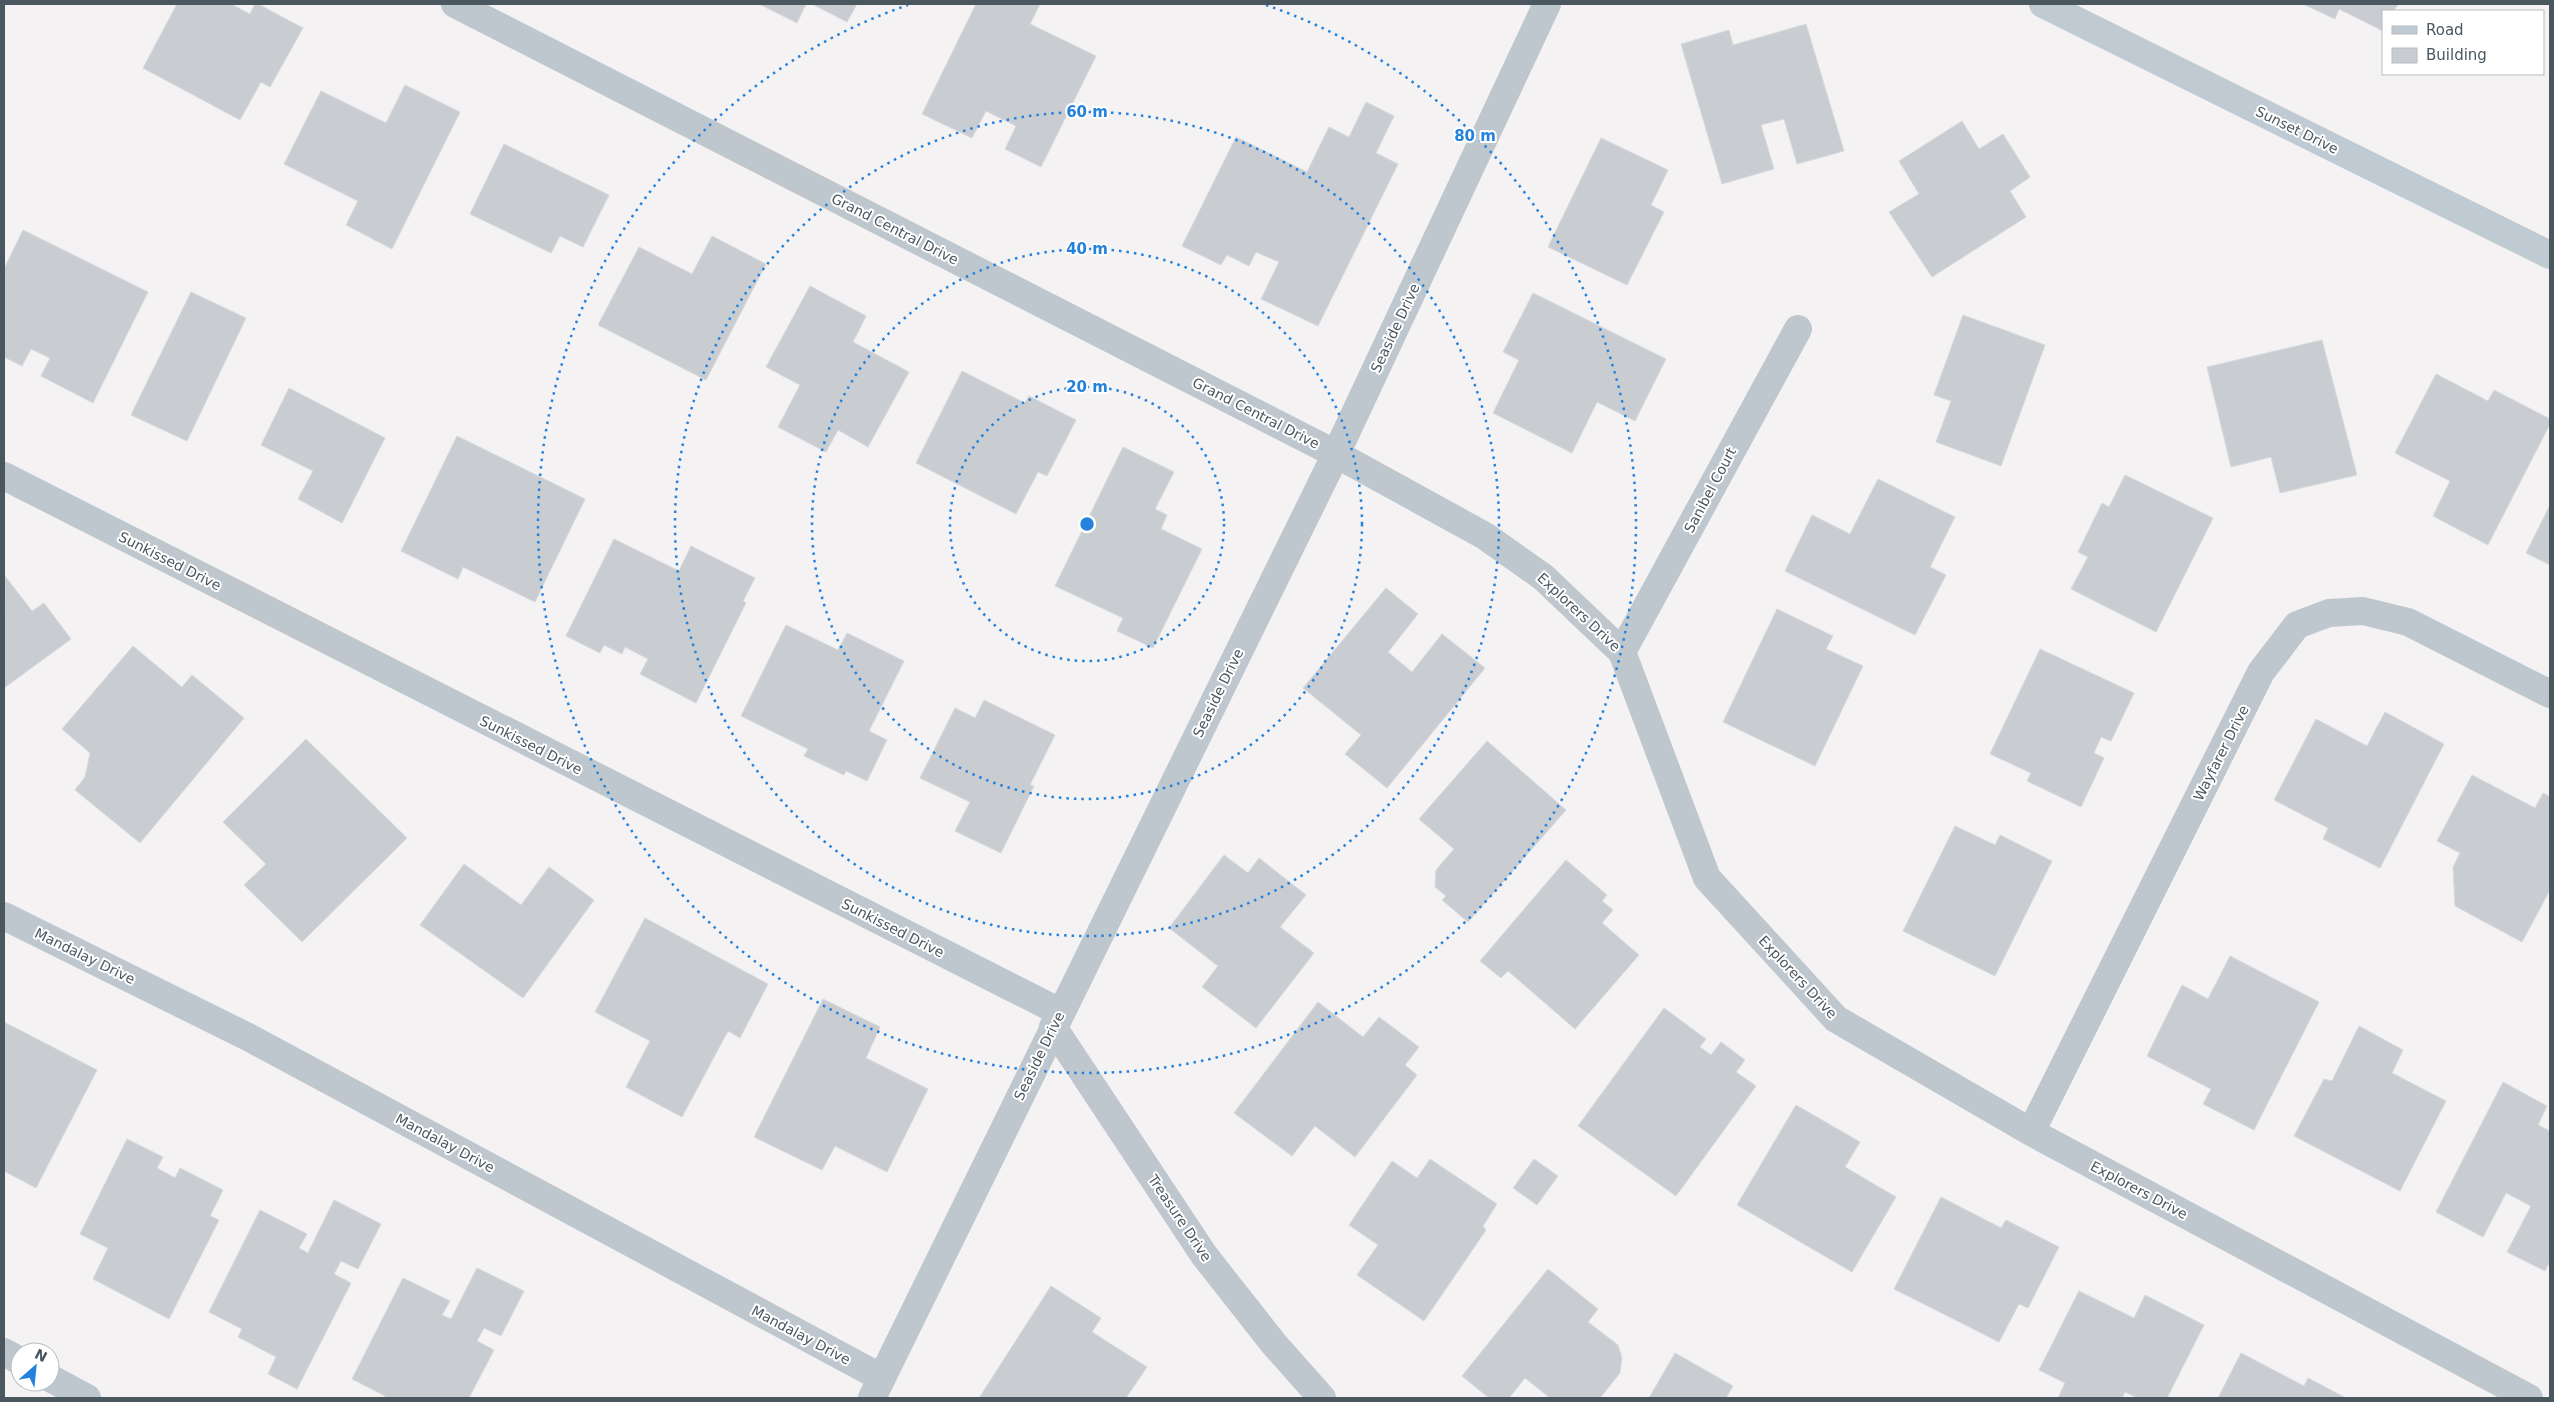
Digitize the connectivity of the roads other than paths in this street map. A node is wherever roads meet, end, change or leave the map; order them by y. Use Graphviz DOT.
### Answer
graph roads {
  1 [pos="455,4"];
  2 [pos="1547,4"];
  3 [pos="2043,4"];
  4 [pos="2550,255"];
  5 [pos="1798,329"];
  6 [pos="1336,454"];
  7 [pos="4,476"];
  8 [pos="1622,652"];
  9 [pos="2550,694"];
  10 [pos="4,916"];
  11 [pos="1056,1019"];
  12 [pos="2031,1132"];
  13 [pos="60,1383"];
  14 [pos="876,1388"];
  15 [pos="87,1398"];
  16 [pos="1322,1398"];
  17 [pos="2529,1398"];
  1 -- 6 [label="street, Grand Central Drive"];
  2 -- 6 [label="street, Seaside Drive"];
  3 -- 4 [label="street, Sunset Drive"];
  5 -- 8 [label="street, Sanibel Court"];
  6 -- 8 [label="street, Explorers Drive"];
  6 -- 11 [label="street, Seaside Drive"];
  7 -- 11 [label="street, Sunkissed Drive"];
  8 -- 12 [label="street, Explorers Drive"];
  9 -- 12 [label="street, Wayfarer Drive"];
  10 -- 14 [label="street, Mandalay Drive"];
  11 -- 14 [label="street, Seaside Drive"];
  11 -- 16 [label="street, Treasure Drive"];
  12 -- 17 [label="street, Explorers Drive"];
  13 -- 15 [label="street"];
}
